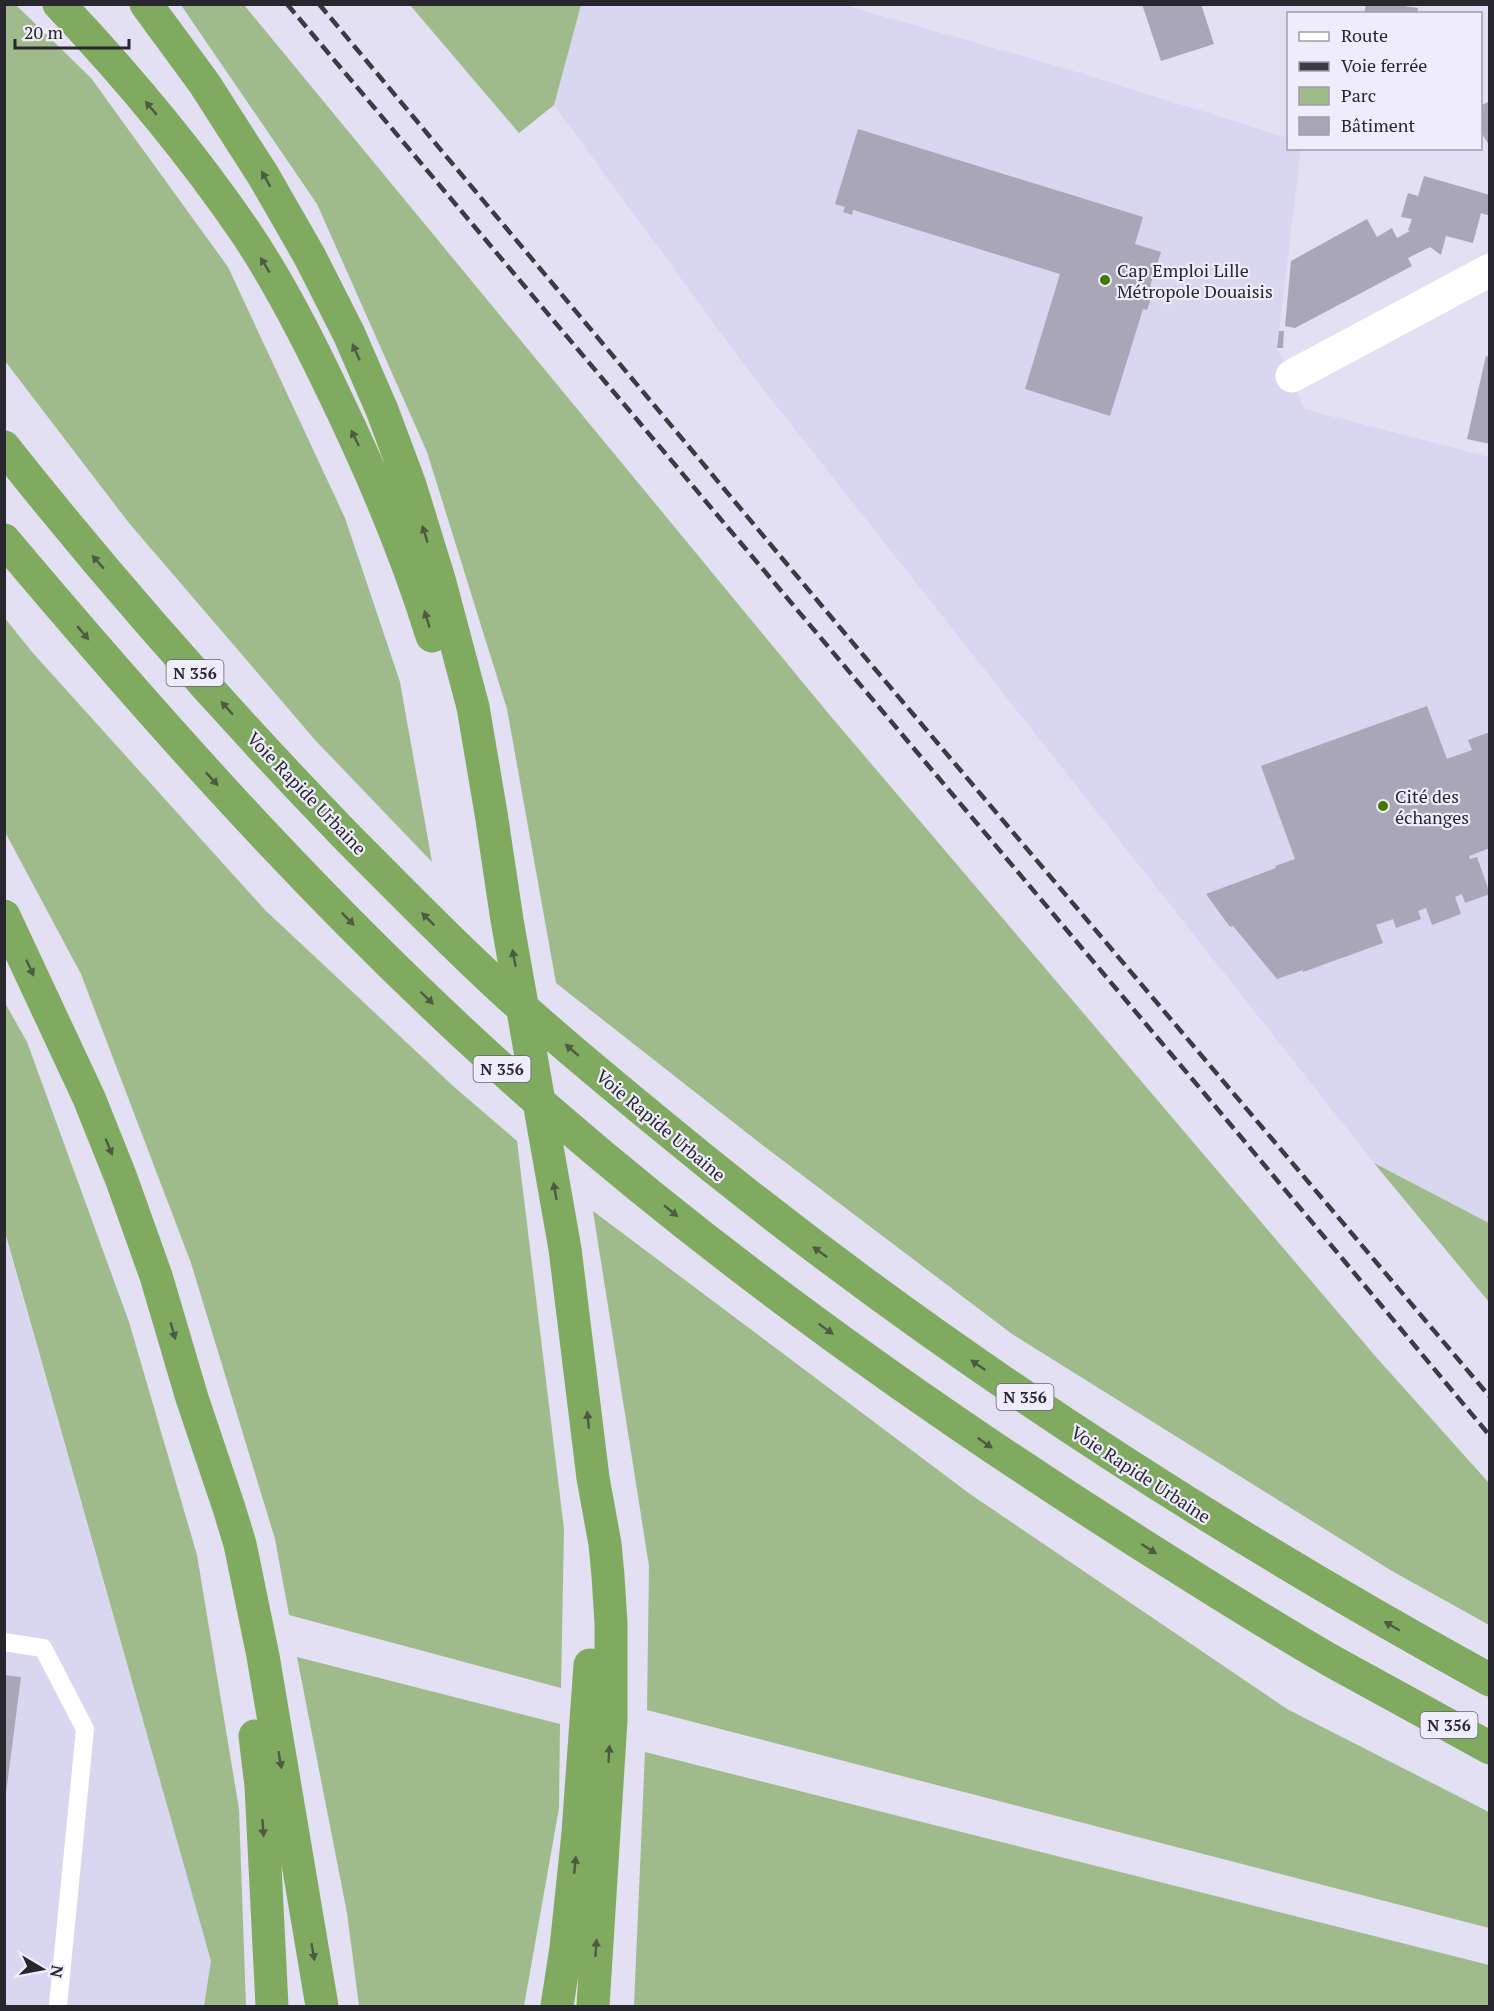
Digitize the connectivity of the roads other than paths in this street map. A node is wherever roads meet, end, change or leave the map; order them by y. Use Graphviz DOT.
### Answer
graph roads {
  1 [pos="58,4"];
  2 [pos="146,4"];
  3 [pos="1490,270"];
  4 [pos="1292,376"];
  5 [pos="4,447"];
  6 [pos="4,540"];
  7 [pos="4,916"];
  8 [pos="507,920"];
  9 [pos="192,1398"];
  10 [pos="593,1478"];
  11 [pos="4,1642"];
  12 [pos="1490,1680"];
  13 [pos="1490,1748"];
  14 [pos="58,2007"];
  15 [pos="272,2007"];
  16 [pos="322,2007"];
  17 [pos="557,2007"];
  18 [pos="593,2007"];
  8 -- 1 [label="highway, one-way"];
  8 -- 2 [label="highway, one-way"];
  3 -- 4 [label="street"];
  12 -- 5 [label="highway, Voie Rapide Urbaine / N 356, one-way"];
  6 -- 13 [label="highway, N 356, one-way"];
  7 -- 9 [label="highway, one-way"];
  10 -- 8 [label="highway, one-way"];
  9 -- 15 [label="highway, one-way"];
  9 -- 16 [label="highway, one-way"];
  17 -- 10 [label="highway, one-way"];
  18 -- 10 [label="highway, one-way"];
  11 -- 14 [label="lane"];
}
